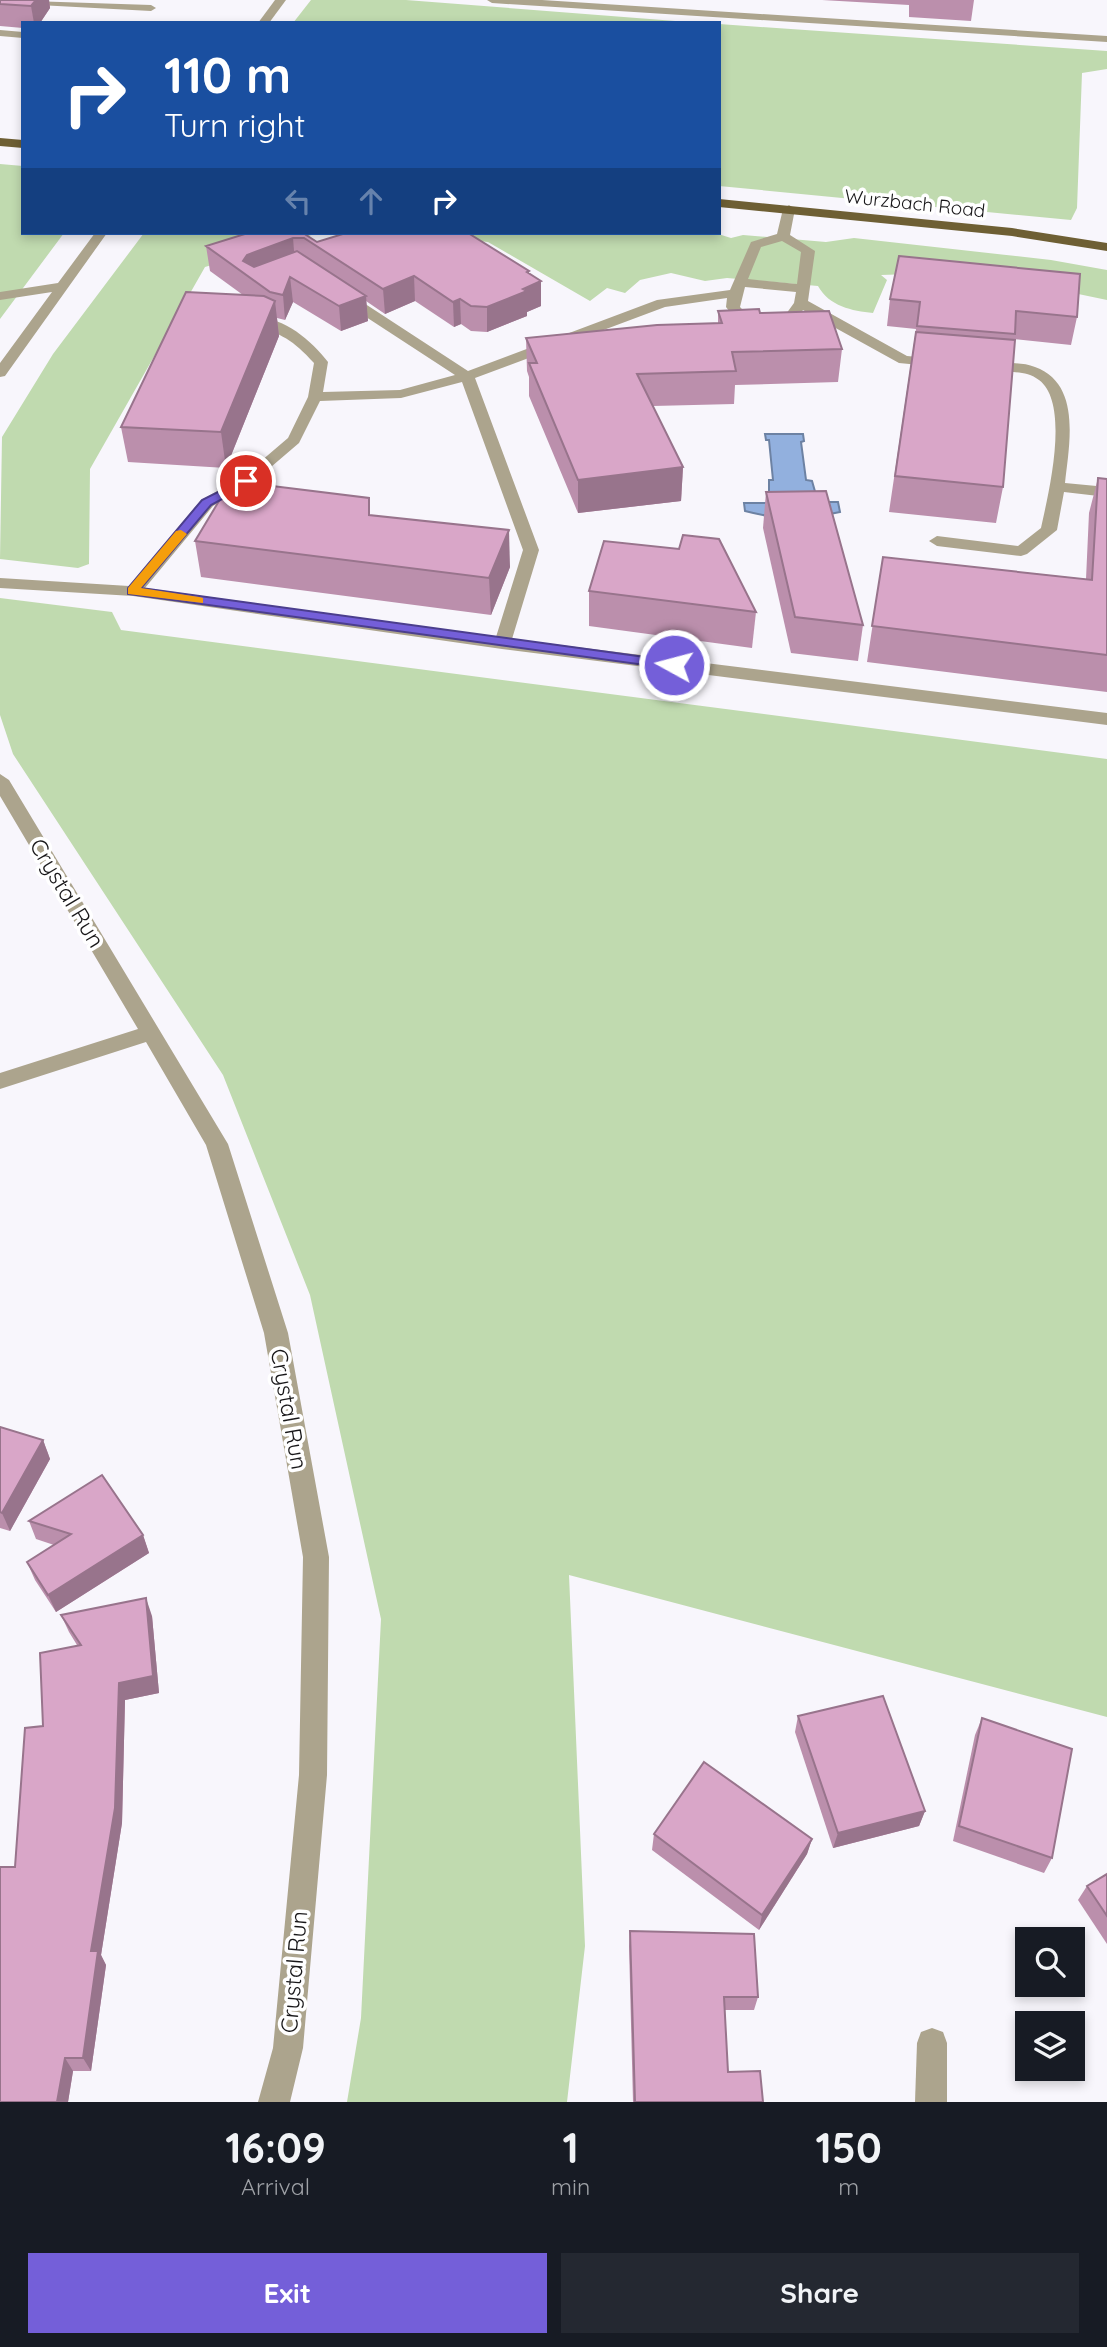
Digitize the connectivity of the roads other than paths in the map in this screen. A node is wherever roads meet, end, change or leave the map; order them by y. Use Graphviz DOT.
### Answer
graph roads {
  1 [pos="1,0"];
  2 [pos="281,0"];
  3 [pos="491,0"];
  4 [pos="155,4"];
  5 [pos="140,21"];
  6 [pos="265,21"];
  7 [pos="0,33"];
  8 [pos="21,35"];
  9 [pos="1107,38"];
  10 [pos="0,142"];
  11 [pos="21,144"];
  12 [pos="721,203"];
  13 [pos="789,209"];
  14 [pos="100,235"];
  15 [pos="783,236"];
  16 [pos="1107,247"];
  17 [pos="64,286"];
  18 [pos="738,288"];
  19 [pos="334,290"];
  20 [pos="0,296"];
  21 [pos="802,296"];
  22 [pos="234,319"];
  23 [pos="0,373"];
  24 [pos="467,376"];
  25 [pos="314,397"];
  26 [pos="1057,487"];
  27 [pos="1107,492"];
  28 [pos="937,541"];
  29 [pos="0,583"];
  30 [pos="133,591"];
  31 [pos="502,644"];
  32 [pos="1107,719"];
  33 [pos="0,780"];
  34 [pos="150,1033"];
  35 [pos="0,1081"];
  36 [pos="932,2043"];
  37 [pos="274,2102"];
  38 [pos="931,2102"];
  1 -- 4 [label="street"];
  2 -- 6 [label="street"];
  3 -- 9 [label="street"];
  4 -- 5 [label="street"];
  7 -- 8 [label="street"];
  10 -- 11 [label="main road"];
  12 -- 13 [label="main road, Wurzbach Road"];
  13 -- 15 [label="street"];
  13 -- 16 [label="main road, Wurzbach Road"];
  14 -- 17 [label="street"];
  15 -- 18 [label="street"];
  15 -- 21 [label="street"];
  17 -- 20 [label="street"];
  17 -- 23 [label="street"];
  18 -- 21 [label="street"];
  18 -- 21 [label="street"];
  18 -- 24 [label="street"];
  19 -- 24 [label="street"];
  21 -- 26 [label="street"];
  22 -- 25 [label="street"];
  24 -- 25 [label="street"];
  24 -- 31 [label="street"];
  25 -- 30 [label="street"];
  26 -- 27 [label="street"];
  26 -- 28 [label="street"];
  29 -- 30 [label="street"];
  30 -- 31 [label="street"];
  31 -- 32 [label="street"];
  33 -- 34 [label="street, Crystal Run"];
  34 -- 35 [label="street"];
  34 -- 37 [label="street, Crystal Run"];
  36 -- 38 [label="street"];
}
